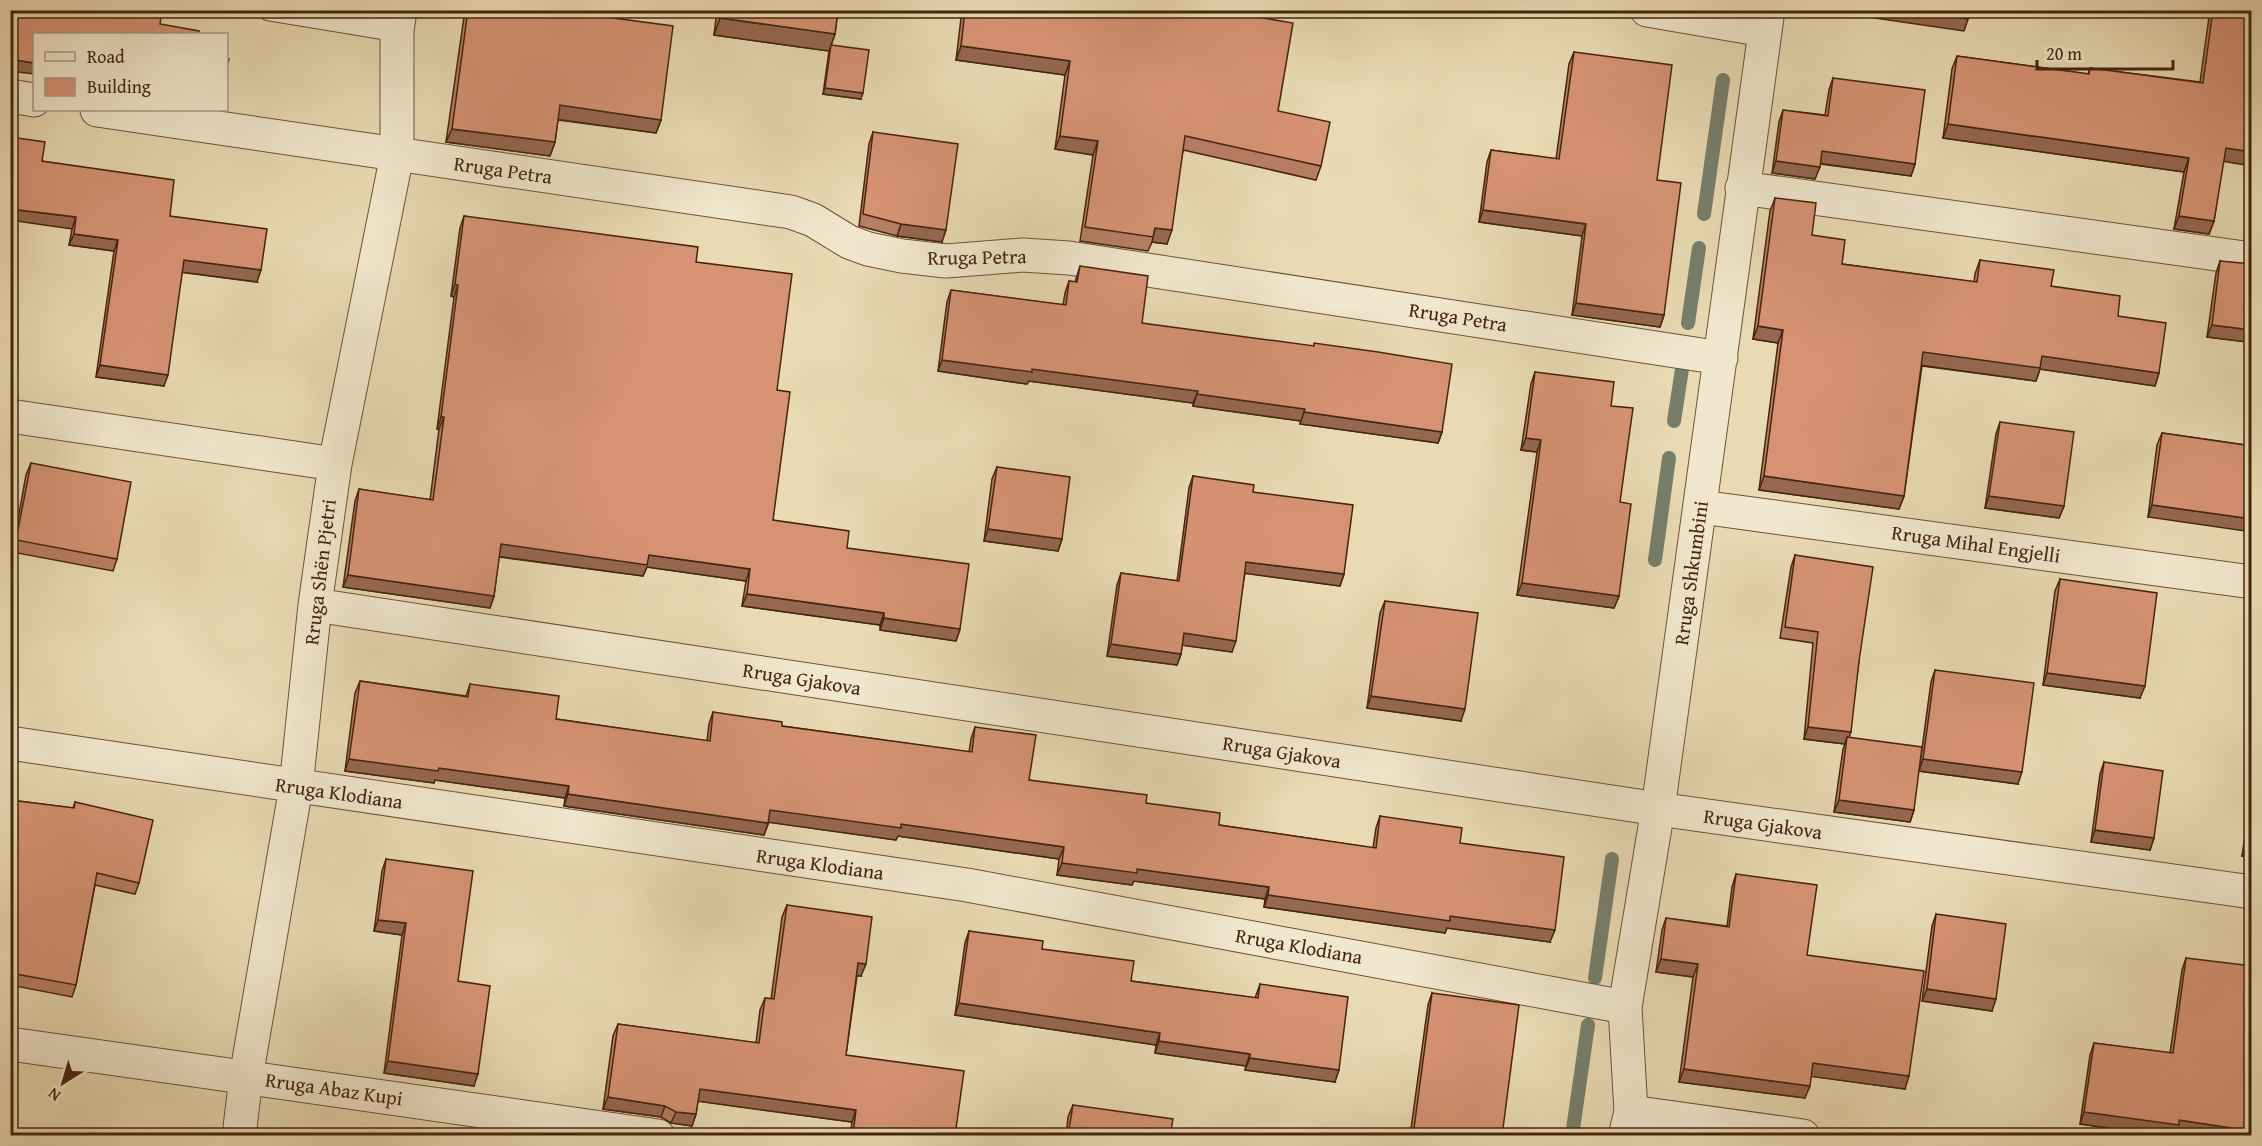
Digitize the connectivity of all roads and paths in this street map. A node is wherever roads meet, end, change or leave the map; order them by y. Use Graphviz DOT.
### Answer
graph roads {
  1 [pos="269,10"];
  2 [pos="1647,10"];
  3 [pos="1766,20"];
  4 [pos="398,21"];
  5 [pos="10,96"];
  6 [pos="33,100"];
  7 [pos="104,111"];
  8 [pos="397,155"];
  9 [pos="1742,189"];
  10 [pos="2252,259"];
  11 [pos="1721,358"];
  12 [pos="10,416"];
  13 [pos="335,464"];
  14 [pos="1701,507"];
  15 [pos="2252,582"];
  16 [pos="315,605"];
  17 [pos="10,743"];
  18 [pos="296,787"];
  19 [pos="1658,809"];
  20 [pos="2252,892"];
  21 [pos="1625,1007"];
  22 [pos="10,1044"];
  23 [pos="246,1077"];
  24 [pos="1628,1124"];
  25 [pos="239,1136"];
  26 [pos="658,1136"];
  27 [pos="1803,1136"];
  1 -- 4 [label="lane"];
  2 -- 3 [label="street"];
  3 -- 9 [label="street, Rruga Shkumbini"];
  4 -- 8 [label="street, Rruga Shën Pjetri"];
  5 -- 6 [label="street"];
  7 -- 8 [label="street, Rruga Petra"];
  8 -- 11 [label="street, Rruga Petra"];
  8 -- 13 [label="street, Rruga Shën Pjetri"];
  9 -- 10 [label="street"];
  9 -- 11 [label="street, Rruga Shkumbini"];
  11 -- 14 [label="street, Rruga Shkumbini"];
  12 -- 13 [label="street"];
  13 -- 16 [label="street, Rruga Shën Pjetri"];
  14 -- 15 [label="street, Rruga Mihal Engjelli"];
  14 -- 19 [label="street, Rruga Shkumbini"];
  16 -- 18 [label="street, Rruga Shën Pjetri"];
  16 -- 19 [label="street, Rruga Gjakova"];
  17 -- 18 [label="street, Rruga Klodiana"];
  18 -- 21 [label="street, Rruga Klodiana"];
  18 -- 23 [label="street, Rruga Shën Pjetri"];
  19 -- 20 [label="street, Rruga Gjakova"];
  19 -- 21 [label="street, Rruga Shkumbini"];
  21 -- 24 [label="street, Rruga Shkumbini"];
  22 -- 23 [label="street, Rruga Abaz Kupi"];
  23 -- 25 [label="street, Rruga Shën Pjetri"];
  23 -- 26 [label="street, Rruga Abaz Kupi"];
  24 -- 27 [label="street"];
}
